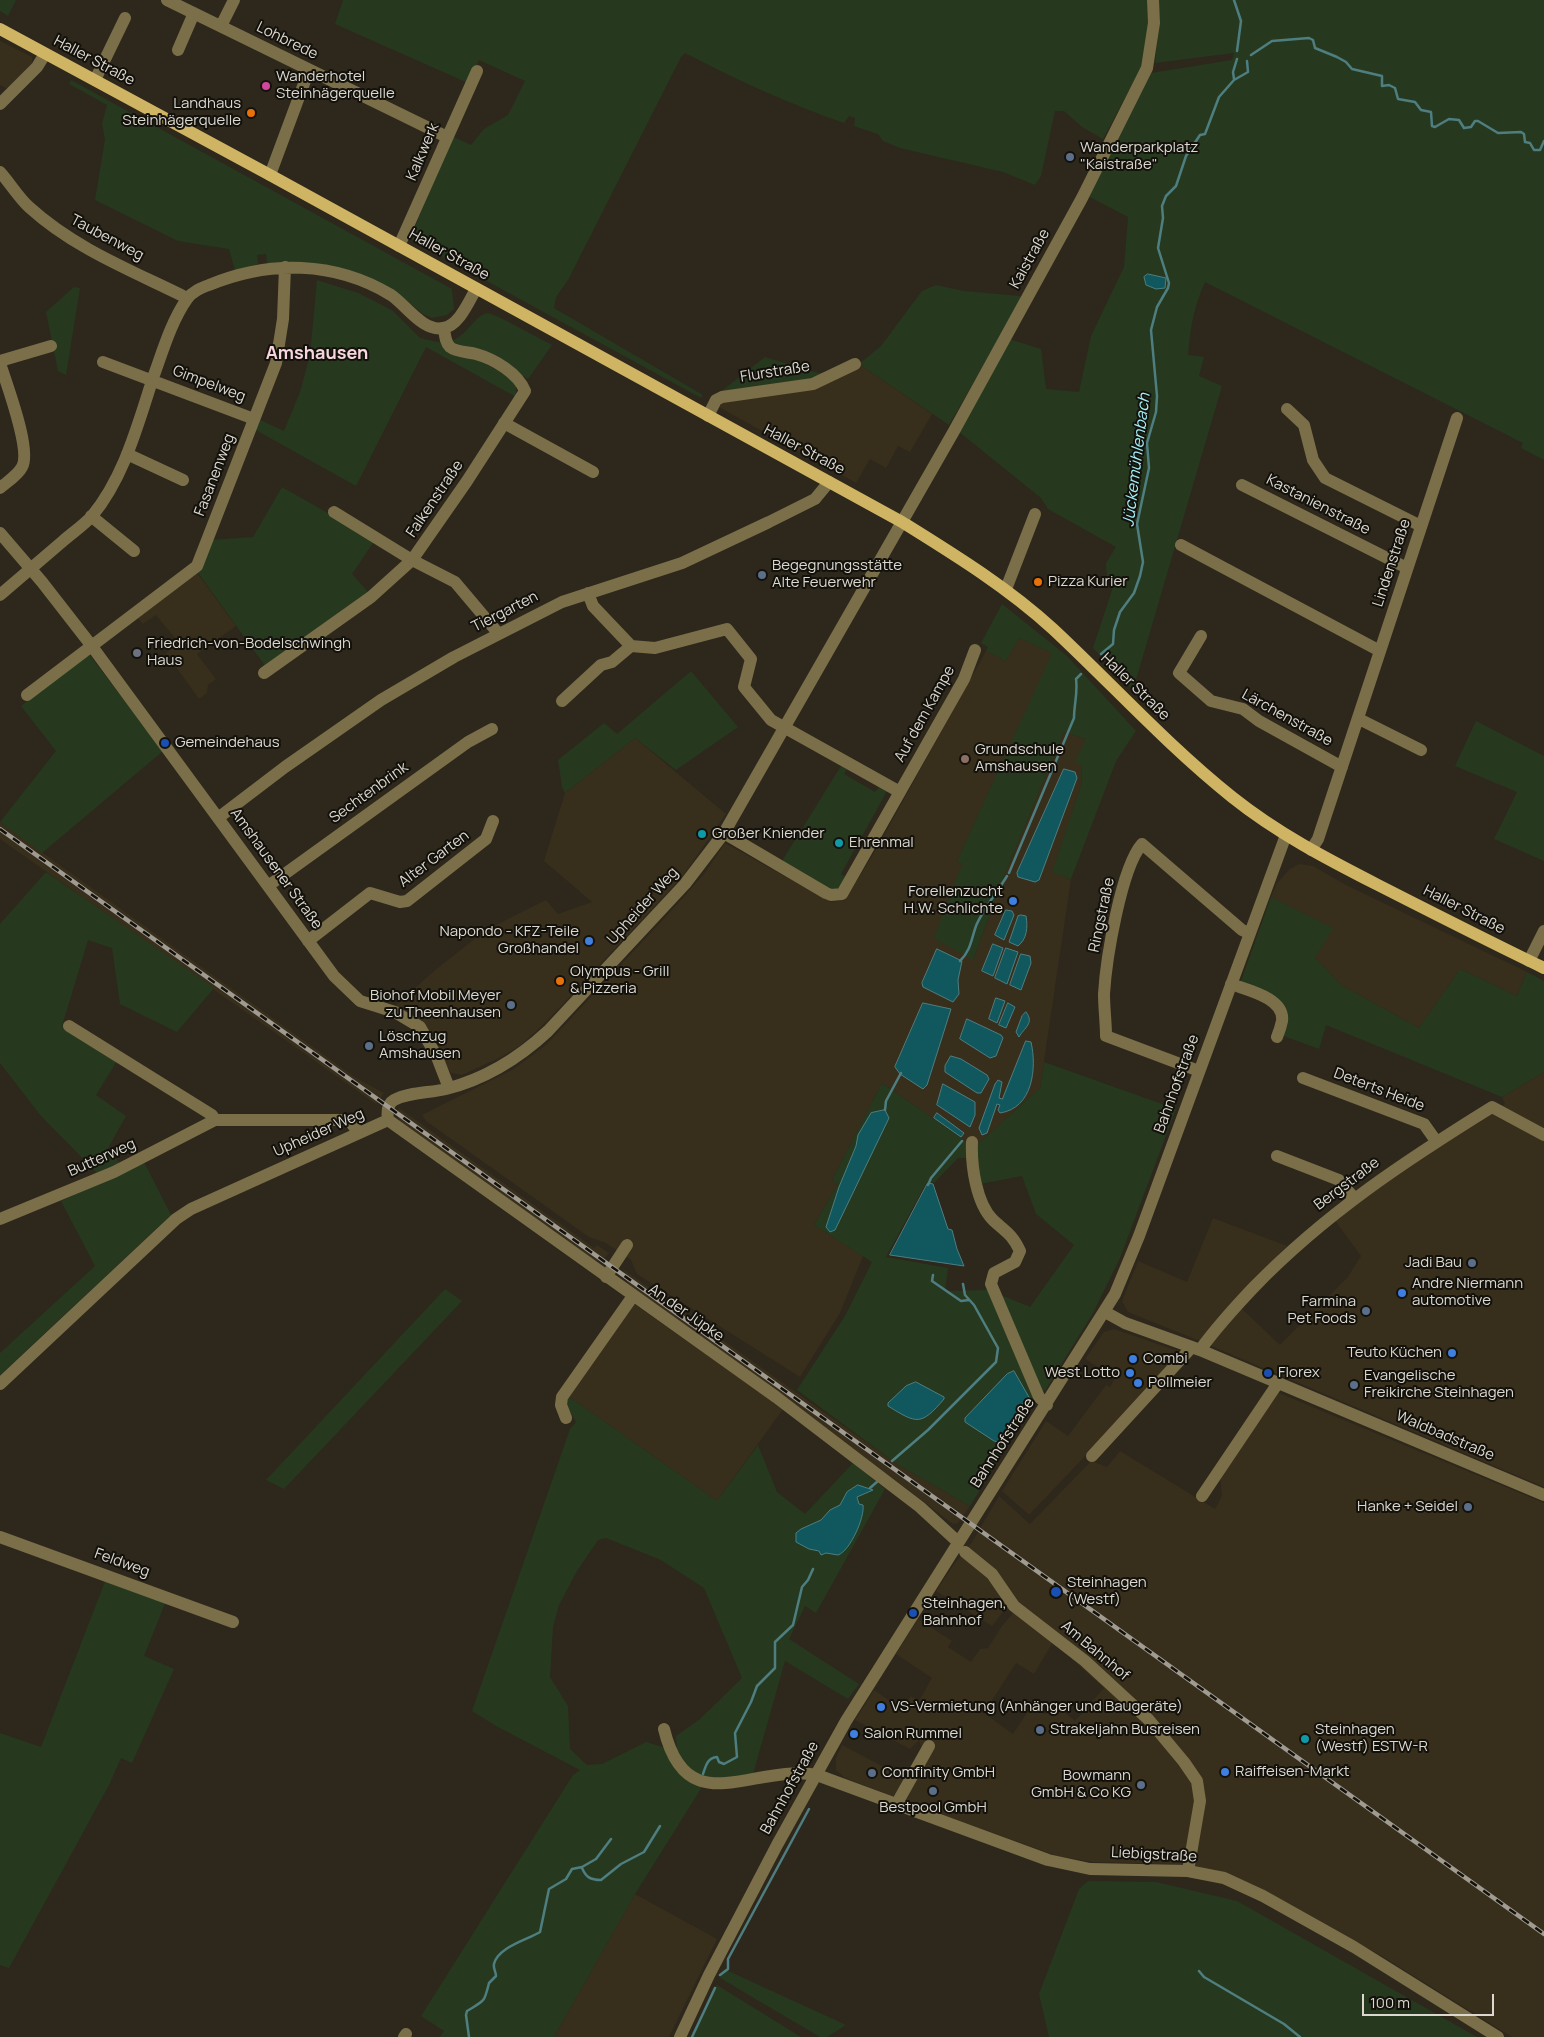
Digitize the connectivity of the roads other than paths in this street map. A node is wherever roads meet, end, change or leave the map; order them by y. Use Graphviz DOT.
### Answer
graph roads {
  1 [pos="167,0"];
  2 [pos="234,0"];
  3 [pos="1153,0"];
  4 [pos="194,13"];
  5 [pos="125,18"];
  6 [pos="221,26"];
  7 [pos="0,29"];
  8 [pos="178,50"];
  9 [pos="45,54"];
  10 [pos="309,70"];
  11 [pos="477,71"];
  12 [pos="95,80"];
  13 [pos="3,97"];
  14 [pos="447,137"];
  15 [pos="0,172"];
  16 [pos="270,174"];
  17 [pos="399,246"];
  18 [pos="285,267"];
  19 [pos="476,289"];
  20 [pos="188,298"];
  21 [pos="444,328"];
  22 [pos="51,346"];
  23 [pos="0,362"];
  24 [pos="103,362"];
  25 [pos="856,364"];
  26 [pos="153,380"];
  27 [pos="1287,409"];
  28 [pos="708,416"];
  29 [pos="1457,418"];
  30 [pos="254,419"];
  31 [pos="504,424"];
  32 [pos="127,454"];
  33 [pos="593,472"];
  34 [pos="183,480"];
  35 [pos="829,482"];
  36 [pos="1242,485"];
  37 [pos="0,488"];
  38 [pos="334,512"];
  39 [pos="1035,514"];
  40 [pos="91,516"];
  41 [pos="902,522"];
  42 [pos="1421,526"];
  43 [pos="0,533"];
  44 [pos="1181,545"];
  45 [pos="134,551"];
  46 [pos="412,560"];
  47 [pos="1407,568"];
  48 [pos="31,569"];
  49 [pos="1006,589"];
  50 [pos="588,593"];
  51 [pos="0,595"];
  52 [pos="498,633"];
  53 [pos="1201,636"];
  54 [pos="91,645"];
  55 [pos="631,646"];
  56 [pos="975,650"];
  57 [pos="1380,651"];
  58 [pos="264,673"];
  59 [pos="27,694"];
  60 [pos="562,701"];
  61 [pos="1359,719"];
  62 [pos="785,728"];
  63 [pos="492,729"];
  64 [pos="1421,750"];
  65 [pos="1342,767"];
  66 [pos="900,792"];
  67 [pos="218,818"];
  68 [pos="494,821"];
  69 [pos="724,832"];
  70 [pos="1286,835"];
  71 [pos="1311,850"];
  72 [pos="268,886"];
  73 [pos="1544,931"];
  74 [pos="1249,933"];
  75 [pos="308,941"];
  76 [pos="1529,961"];
  77 [pos="1544,968"];
  78 [pos="1231,984"];
  79 [pos="68,1026"];
  80 [pos="1277,1037"];
  81 [pos="1199,1071"];
  82 [pos="1303,1078"];
  83 [pos="449,1088"];
  84 [pos="215,1120"];
  85 [pos="388,1120"];
  86 [pos="358,1134"];
  87 [pos="1544,1135"];
  88 [pos="972,1142"];
  89 [pos="1436,1142"];
  90 [pos="1276,1156"];
  91 [pos="1354,1198"];
  92 [pos="0,1219"];
  93 [pos="627,1245"];
  94 [pos="606,1277"];
  95 [pos="633,1296"];
  96 [pos="1105,1312"];
  97 [pos="1196,1349"];
  98 [pos="1278,1383"];
  99 [pos="0,1384"];
  100 [pos="1047,1405"];
  101 [pos="566,1418"];
  102 [pos="1092,1456"];
  103 [pos="1544,1495"];
  104 [pos="1202,1496"];
  105 [pos="0,1536"];
  106 [pos="962,1547"];
  107 [pos="233,1622"];
  108 [pos="664,1729"];
  109 [pos="929,1746"];
  110 [pos="816,1775"];
  111 [pos="896,1805"];
  112 [pos="1188,1871"];
  113 [pos="680,2037"];
  114 [pos="1498,2037"];
  1 -- 4 [label="street, Lohbrede"];
  2 -- 6 [label="street"];
  3 -- 41 [label="street, Kaistraße"];
  4 -- 6 [label="street, Lohbrede"];
  4 -- 8 [label="street"];
  5 -- 12 [label="street"];
  6 -- 10 [label="street, Lohbrede"];
  7 -- 9 [label="main road, Haller Straße"];
  9 -- 12 [label="main road, Haller Straße"];
  9 -- 13 [label="street"];
  10 -- 14 [label="street, Lohbrede"];
  10 -- 16 [label="street"];
  11 -- 14 [label="street, Kalkwerk"];
  12 -- 16 [label="main road, Haller Straße"];
  14 -- 17 [label="street, Kalkwerk"];
  15 -- 20 [label="street, Taubenweg"];
  16 -- 17 [label="main road, Haller Straße"];
  17 -- 19 [label="main road, Haller Straße"];
  18 -- 20 [label="street"];
  18 -- 21 [label="street"];
  18 -- 30 [label="street, Fasanenweg"];
  19 -- 21 [label="street"];
  19 -- 28 [label="main road, Haller Straße"];
  20 -- 26 [label="street"];
  21 -- 31 [label="street, Falkenstraße"];
  22 -- 23 [label="street"];
  23 -- 37 [label="street"];
  24 -- 26 [label="street, Gimpelweg"];
  25 -- 28 [label="street, Flurstraße"];
  26 -- 30 [label="street, Gimpelweg"];
  26 -- 32 [label="street"];
  27 -- 42 [label="street"];
  28 -- 35 [label="main road, Haller Straße"];
  29 -- 42 [label="street, Lindenstraße"];
  30 -- 54 [label="street, Fasanenweg"];
  31 -- 33 [label="street"];
  31 -- 46 [label="street, Falkenstraße"];
  32 -- 34 [label="street"];
  32 -- 40 [label="street"];
  35 -- 41 [label="main road, Haller Straße"];
  35 -- 50 [label="street, Tiergarten"];
  36 -- 47 [label="street, Kastanienstraße"];
  38 -- 46 [label="street"];
  39 -- 49 [label="street"];
  40 -- 45 [label="street"];
  40 -- 48 [label="street"];
  41 -- 49 [label="main road, Haller Straße"];
  41 -- 62 [label="street, Upheider Weg"];
  42 -- 47 [label="street, Lindenstraße"];
  43 -- 48 [label="street, Amshausener Straße"];
  44 -- 57 [label="street"];
  46 -- 52 [label="street"];
  46 -- 58 [label="street, Falkenstraße"];
  47 -- 57 [label="street, Lindenstraße"];
  48 -- 51 [label="street"];
  48 -- 54 [label="street, Amshausener Straße"];
  49 -- 70 [label="main road, Haller Straße"];
  50 -- 52 [label="street, Tiergarten"];
  50 -- 55 [label="street"];
  52 -- 67 [label="street, Tiergarten"];
  53 -- 65 [label="street, Lärchenstraße"];
  54 -- 59 [label="street"];
  54 -- 67 [label="street, Amshausener Straße"];
  55 -- 60 [label="street"];
  55 -- 62 [label="street"];
  56 -- 66 [label="street, Auf dem Kampe"];
  57 -- 61 [label="street, Lindenstraße"];
  61 -- 64 [label="street"];
  61 -- 65 [label="street, Lindenstraße"];
  62 -- 66 [label="street"];
  62 -- 69 [label="street, Upheider Weg"];
  63 -- 72 [label="street, Sechtenbrink"];
  65 -- 71 [label="street, Lindenstraße"];
  66 -- 69 [label="street, Auf dem Kampe"];
  67 -- 72 [label="street, Amshausener Straße"];
  68 -- 75 [label="street, Alter Garten"];
  69 -- 83 [label="street, Upheider Weg"];
  70 -- 71 [label="main road, Haller Straße"];
  70 -- 74 [label="street, Bahnhofstraße"];
  71 -- 76 [label="main road, Haller Straße"];
  72 -- 75 [label="street, Amshausener Straße"];
  73 -- 76 [label="street"];
  74 -- 78 [label="street, Bahnhofstraße"];
  74 -- 81 [label="street, Ringstraße"];
  75 -- 83 [label="street, Amshausener Straße"];
  76 -- 77 [label="main road, Haller Straße"];
  78 -- 80 [label="street"];
  78 -- 81 [label="street, Bahnhofstraße"];
  79 -- 84 [label="street"];
  81 -- 96 [label="street, Bahnhofstraße"];
  82 -- 89 [label="street, Deterts Heide"];
  83 -- 85 [label="street, Upheider Weg"];
  84 -- 86 [label="street, Butterweg"];
  84 -- 92 [label="street, Butterweg"];
  85 -- 86 [label="street, Upheider Weg"];
  85 -- 94 [label="street, An der Jüpke"];
  86 -- 99 [label="street, Upheider Weg"];
  87 -- 89 [label="street, Bergstraße"];
  88 -- 100 [label="street"];
  89 -- 91 [label="street, Bergstraße"];
  90 -- 91 [label="street"];
  91 -- 97 [label="street, Bergstraße"];
  93 -- 94 [label="street"];
  94 -- 95 [label="street, An der Jüpke"];
  95 -- 101 [label="street"];
  95 -- 106 [label="street, An der Jüpke"];
  96 -- 97 [label="street, Waldbadstraße"];
  96 -- 100 [label="street, Bahnhofstraße"];
  97 -- 98 [label="street, Waldbadstraße"];
  97 -- 102 [label="street, Bergstraße"];
  98 -- 103 [label="street, Waldbadstraße"];
  98 -- 104 [label="street"];
  100 -- 106 [label="street, Bahnhofstraße"];
  105 -- 107 [label="street, Feldweg"];
  106 -- 110 [label="street, Bahnhofstraße"];
  106 -- 112 [label="street, Am Bahnhof"];
  108 -- 110 [label="street"];
  109 -- 111 [label="street"];
  110 -- 111 [label="street, Liebigstraße"];
  110 -- 113 [label="street, Bahnhofstraße"];
  111 -- 112 [label="street, Liebigstraße"];
  112 -- 114 [label="street, Liebigstraße"];
}
